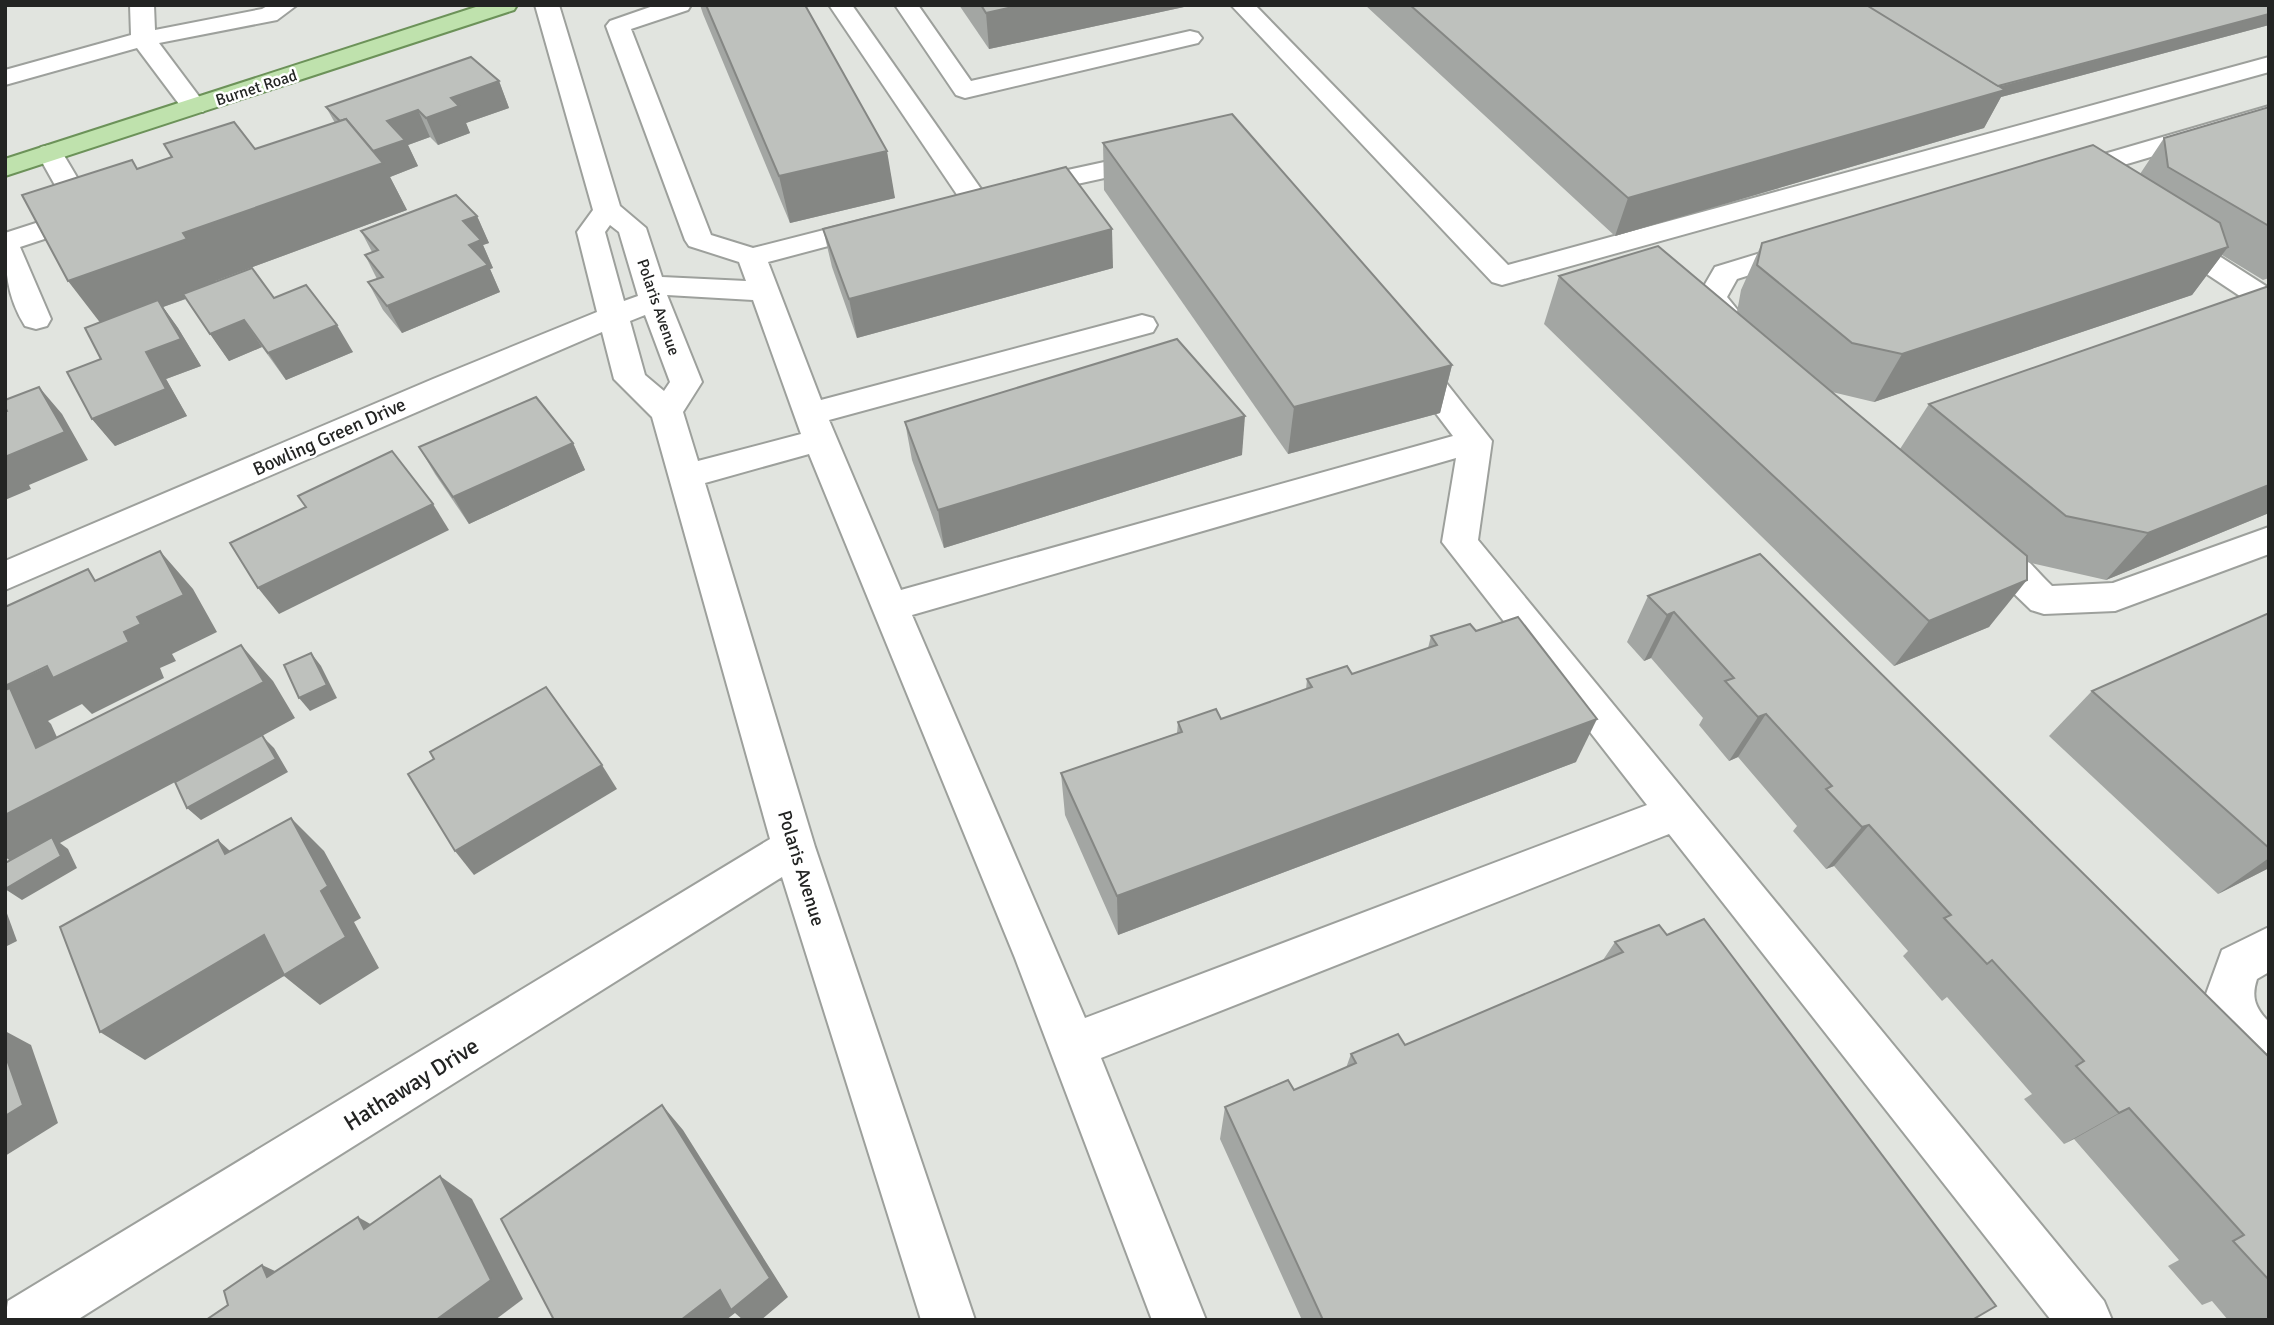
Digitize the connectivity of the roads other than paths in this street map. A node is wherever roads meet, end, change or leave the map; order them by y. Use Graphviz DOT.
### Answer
graph roads {
  1 [pos="142,5"];
  2 [pos="286,5"];
  3 [pos="547,5"];
  4 [pos="680,5"];
  5 [pos="840,5"];
  6 [pos="906,5"];
  7 [pos="1242,5"];
  8 [pos="503,6"];
  9 [pos="1190,38"];
  10 [pos="143,39"];
  11 [pos="2269,64"];
  12 [pos="5,78"];
  13 [pos="194,107"];
  14 [pos="2269,114"];
  15 [pos="1188,151"];
  16 [pos="50,153"];
  17 [pos="5,168"];
  18 [pos="2071,173"];
  19 [pos="2033,184"];
  20 [pos="2106,196"];
  21 [pos="607,210"];
  22 [pos="909,216"];
  23 [pos="2152,226"];
  24 [pos="1829,242"];
  25 [pos="5,244"];
  26 [pos="752,257"];
  27 [pos="762,291"];
  28 [pos="653,293"];
  29 [pos="2269,301"];
  30 [pos="612,317"];
  31 [pos="36,319"];
  32 [pos="1142,325"];
  33 [pos="1391,333"];
  34 [pos="1768,354"];
  35 [pos="667,412"];
  36 [pos="815,427"];
  37 [pos="1475,441"];
  38 [pos="685,476"];
  39 [pos="1965,524"];
  40 [pos="2269,540"];
  41 [pos="5,576"];
  42 [pos="890,607"];
  43 [pos="1677,811"];
  44 [pos="794,847"];
  45 [pos="2269,948"];
  46 [pos="1073,1046"];
  47 [pos="2269,1055"];
  48 [pos="27,1320"];
  49 [pos="948,1320"];
  50 [pos="1179,1320"];
  51 [pos="2085,1320"];
  1 -- 10 [label="street"];
  2 -- 10 [label="street"];
  3 -- 21 [label="street"];
  4 -- 26 [label="street"];
  5 -- 15 [label="street"];
  6 -- 9 [label="street"];
  7 -- 11 [label="street"];
  8 -- 13 [label="main road, Burnet Road"];
  10 -- 12 [label="street"];
  10 -- 13 [label="street"];
  13 -- 16 [label="main road, Burnet Road"];
  14 -- 18 [label="street"];
  16 -- 17 [label="main road, Burnet Road"];
  16 -- 25 [label="street"];
  18 -- 19 [label="street"];
  18 -- 20 [label="street"];
  21 -- 28 [label="street, Polaris Avenue"];
  21 -- 30 [label="street"];
  22 -- 26 [label="street"];
  23 -- 29 [label="street"];
  24 -- 34 [label="street"];
  25 -- 31 [label="street"];
  26 -- 27 [label="street"];
  27 -- 28 [label="street"];
  27 -- 36 [label="street"];
  28 -- 30 [label="street, Bowling Green Drive"];
  28 -- 35 [label="street, Polaris Avenue"];
  30 -- 35 [label="street"];
  30 -- 41 [label="street, Bowling Green Drive"];
  32 -- 36 [label="street"];
  33 -- 37 [label="street"];
  35 -- 38 [label="street, Polaris Avenue"];
  36 -- 38 [label="street"];
  36 -- 42 [label="street"];
  37 -- 42 [label="street"];
  37 -- 43 [label="street"];
  38 -- 44 [label="street, Polaris Avenue"];
  39 -- 40 [label="street"];
  42 -- 46 [label="street"];
  43 -- 46 [label="street"];
  43 -- 51 [label="street"];
  44 -- 48 [label="street, Hathaway Drive"];
  44 -- 49 [label="street, Polaris Avenue"];
  45 -- 47 [label="street"];
  46 -- 50 [label="street"];
}
